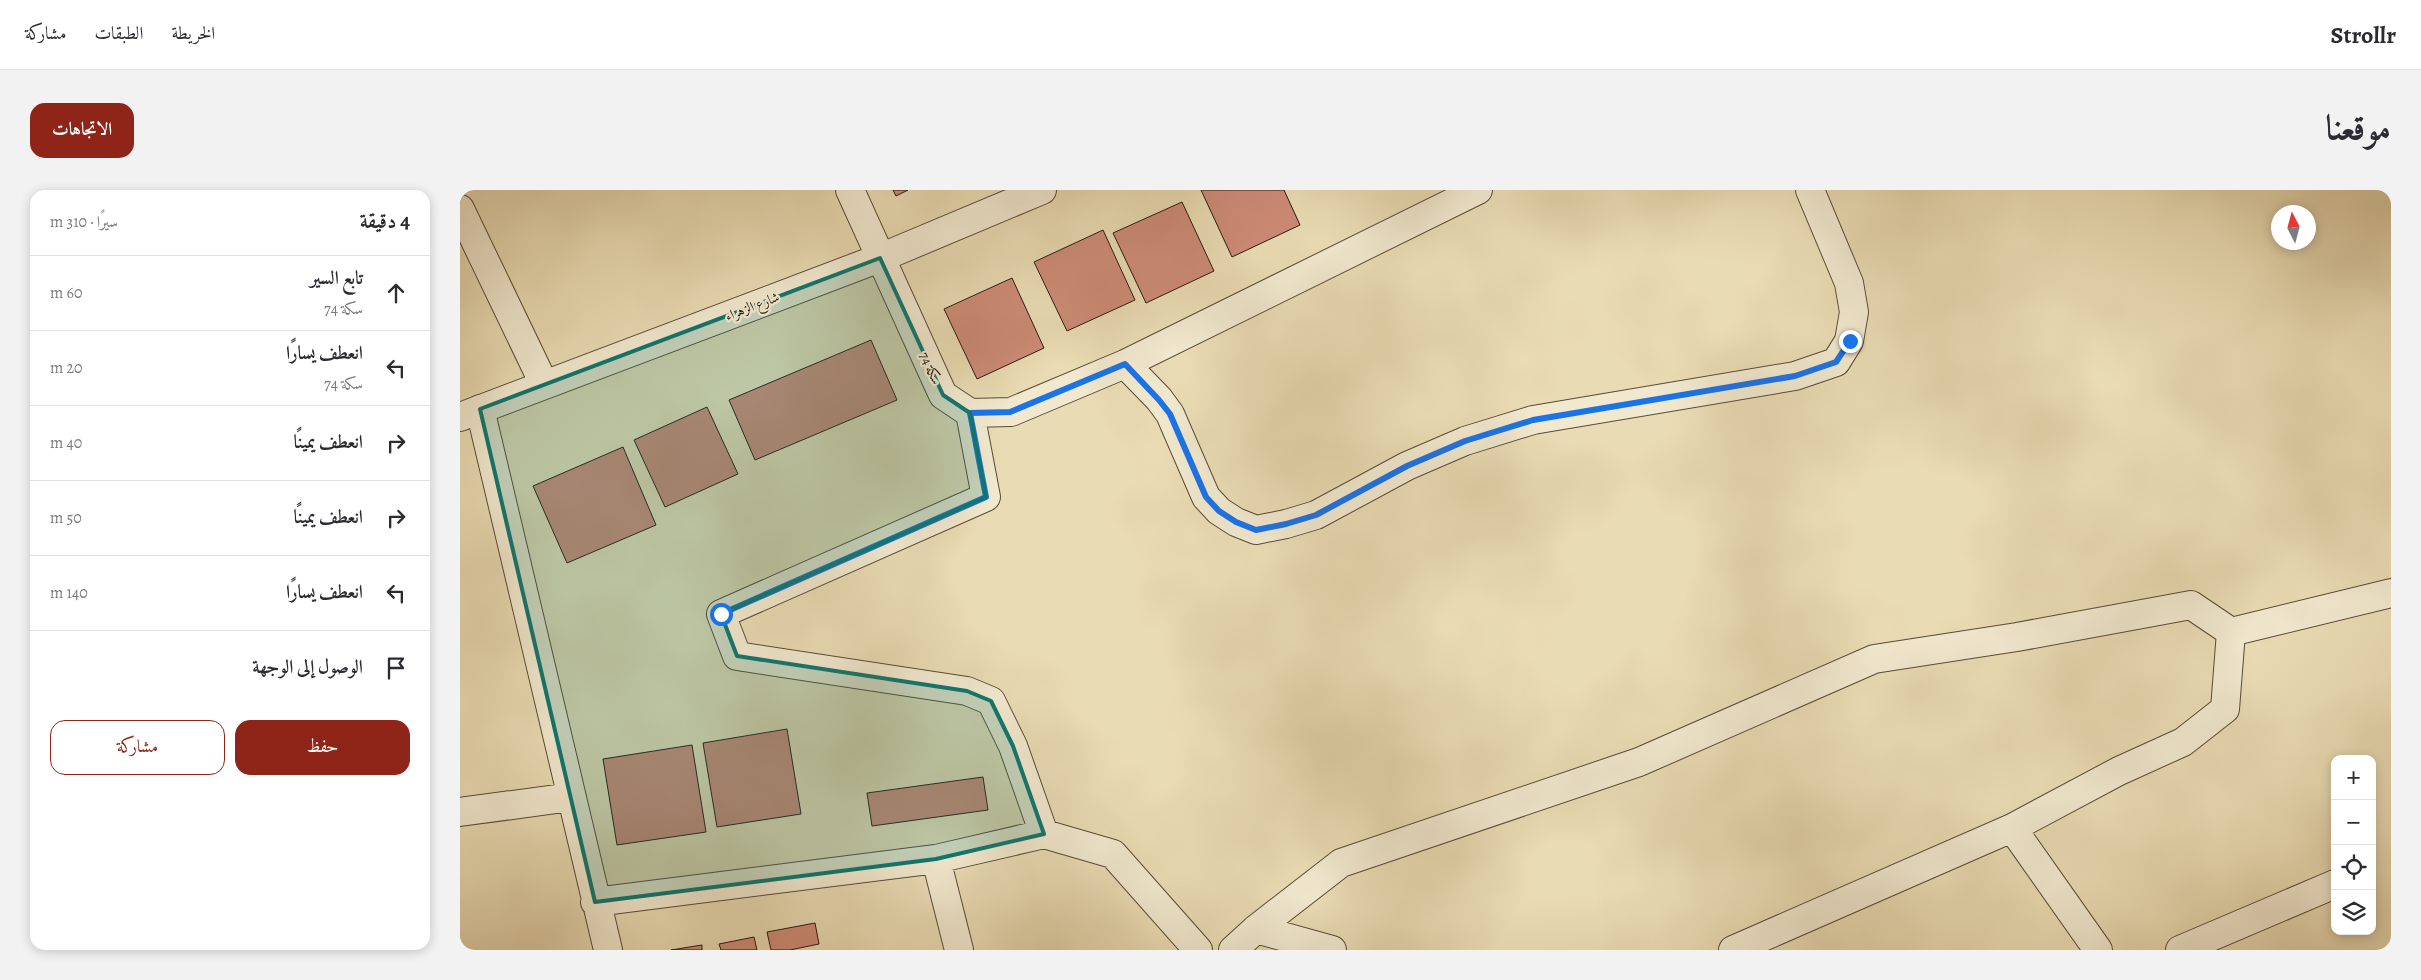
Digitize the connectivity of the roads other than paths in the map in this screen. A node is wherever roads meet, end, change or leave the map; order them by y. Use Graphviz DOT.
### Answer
graph roads {
  1 [pos="850,190"];
  2 [pos="1042,190"];
  3 [pos="1478,190"];
  4 [pos="1810,190"];
  5 [pos="460,209"];
  6 [pos="880,258"];
  7 [pos="1125,364"];
  8 [pos="544,384"];
  9 [pos="970,413"];
  10 [pos="470,414"];
  11 [pos="2391,593"];
  12 [pos="2230,632"];
  13 [pos="571,798"];
  14 [pos="460,812"];
  15 [pos="2012,828"];
  16 [pos="1044,834"];
  17 [pos="936,859"];
  18 [pos="2331,886"];
  19 [pos="595,902"];
  20 [pos="1256,929"];
  21 [pos="608,950"];
  22 [pos="959,950"];
  23 [pos="1198,950"];
  24 [pos="1233,950"];
  25 [pos="1332,950"];
  26 [pos="1733,950"];
  27 [pos="2098,950"];
  28 [pos="2180,950"];
  1 -- 6 [label="street, سكة 74"];
  2 -- 6 [label="street, شارع الزهراء"];
  3 -- 7 [label="street"];
  4 -- 7 [label="street"];
  5 -- 8 [label="street"];
  6 -- 8 [label="street, شارع الزهراء"];
  6 -- 9 [label="street, سكة 74"];
  7 -- 9 [label="street"];
  8 -- 10 [label="street, شارع الزهراء"];
  9 -- 16 [label="street"];
  10 -- 13 [label="street"];
  11 -- 12 [label="street"];
  12 -- 15 [label="street"];
  12 -- 20 [label="street"];
  13 -- 14 [label="street"];
  13 -- 19 [label="street"];
  15 -- 26 [label="street"];
  15 -- 27 [label="street"];
  16 -- 17 [label="street"];
  16 -- 23 [label="street"];
  17 -- 19 [label="street"];
  17 -- 22 [label="street"];
  18 -- 28 [label="street"];
  19 -- 21 [label="street"];
  20 -- 24 [label="street"];
  20 -- 25 [label="street"];
}
